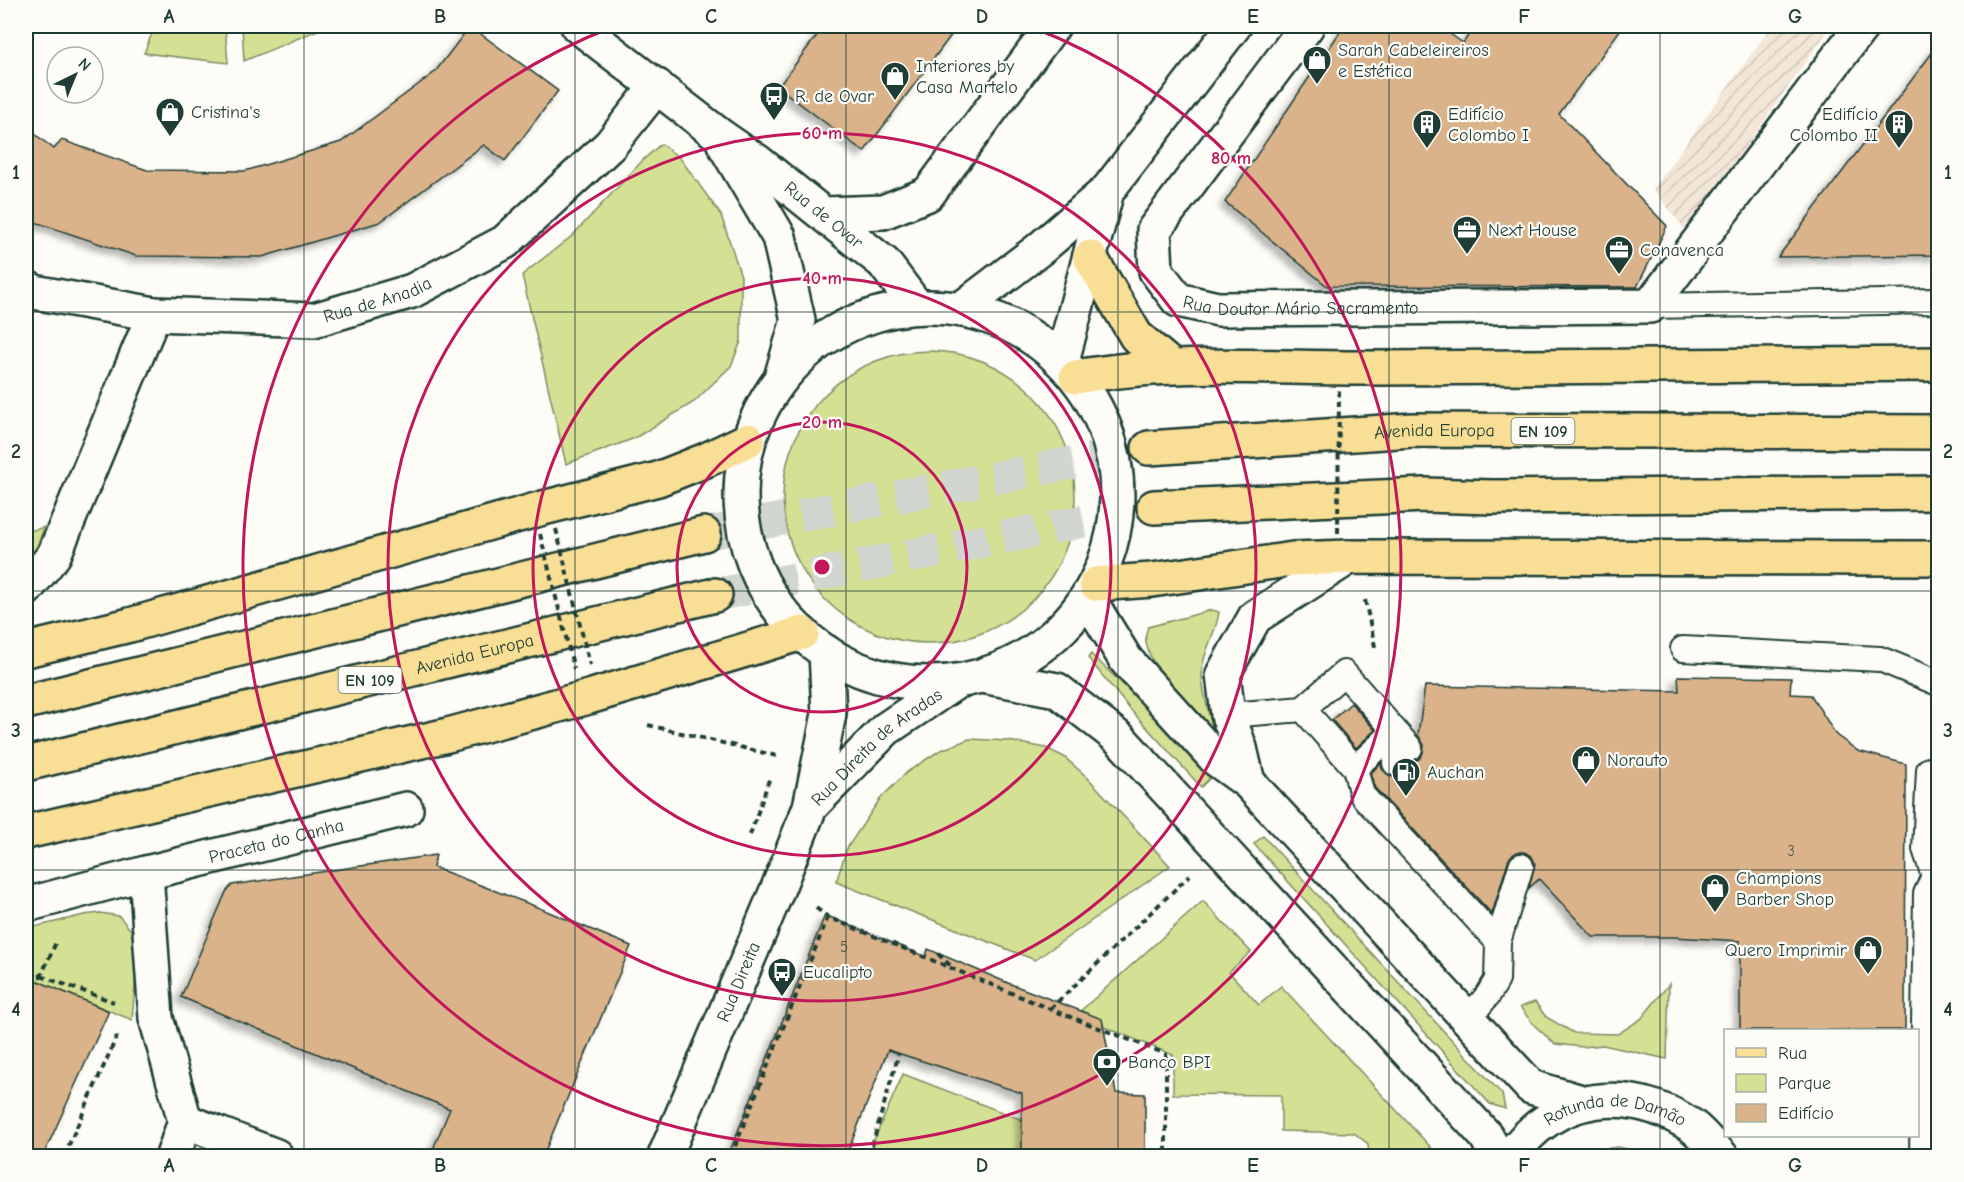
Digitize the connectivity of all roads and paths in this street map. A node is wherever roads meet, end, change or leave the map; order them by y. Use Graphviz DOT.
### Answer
graph roads {
  1 [pos="578,26"];
  2 [pos="1053,26"];
  3 [pos="1234,26"];
  4 [pos="1307,26"];
  5 [pos="1862,26"];
  6 [pos="657,86"];
  7 [pos="719,135"];
  8 [pos="1107,191"];
  9 [pos="824,214"];
  10 [pos="1090,257"];
  11 [pos="26,287"];
  12 [pos="1938,301"];
  13 [pos="1650,306"];
  14 [pos="917,307"];
  15 [pos="961,309"];
  16 [pos="154,314"];
  17 [pos="1938,364"];
  18 [pos="1171,366"];
  19 [pos="1069,369"];
  20 [pos="781,378"];
  21 [pos="1339,390"];
  22 [pos="1938,432"];
  23 [pos="748,440"];
  24 [pos="1149,448"];
  25 [pos="1938,493"];
  26 [pos="1154,507"];
  27 [pos="556,529"];
  28 [pos="540,534"];
  29 [pos="704,534"];
  30 [pos="1343,545"];
  31 [pos="1938,558"];
  32 [pos="26,589"];
  33 [pos="1092,591"];
  34 [pos="715,595"];
  35 [pos="814,643"];
  36 [pos="1683,649"];
  37 [pos="26,650"];
  38 [pos="1378,657"];
  39 [pos="590,665"];
  40 [pos="574,669"];
  41 [pos="969,679"];
  42 [pos="1938,683"];
  43 [pos="26,702"];
  44 [pos="1303,709"];
  45 [pos="1228,715"];
  46 [pos="639,723"];
  47 [pos="26,764"];
  48 [pos="1354,768"];
  49 [pos="1929,770"];
  50 [pos="1248,782"];
  51 [pos="810,807"];
  52 [pos="406,809"];
  53 [pos="26,832"];
  54 [pos="748,843"];
  55 [pos="1521,866"];
  56 [pos="1195,871"];
  57 [pos="146,873"];
  58 [pos="1936,874"];
  59 [pos="26,905"];
  60 [pos="814,907"];
  61 [pos="828,917"];
  62 [pos="1498,942"];
  63 [pos="938,954"];
  64 [pos="956,970"];
  65 [pos="41,976"];
  66 [pos="1050,1009"];
  67 [pos="142,1013"];
  68 [pos="1468,1019"];
  69 [pos="899,1053"];
  70 [pos="1585,1103"];
  71 [pos="185,1121"];
  72 [pos="1192,1152"];
  73 [pos="1166,1154"];
  74 [pos="64,1156"];
  75 [pos="173,1156"];
  76 [pos="276,1156"];
  77 [pos="665,1156"];
  78 [pos="732,1156"];
  79 [pos="869,1156"];
  80 [pos="1497,1156"];
  81 [pos="1511,1156"];
  82 [pos="1721,1156"];
  83 [pos="1922,1156"];
  1 -- 6 [label="street, Rua de Ovar"];
  2 -- 9 [label="street"];
  3 -- 8 [label="street"];
  4 -- 13 [label="street, Rua Doutor Mário Sacramento"];
  5 -- 13 [label="street"];
  6 -- 7 [label="street, Rua de Ovar"];
  6 -- 16 [label="street, Rua de Anadia"];
  7 -- 9 [label="street, Rua de Ovar"];
  7 -- 20 [label="street, Rua de Ovar"];
  8 -- 10 [label="street"];
  8 -- 15 [label="street"];
  9 -- 14 [label="street, Rua de Ovar"];
  10 -- 18 [label="main road"];
  10 -- 19 [label="street"];
  11 -- 16 [label="street, Rua de Anadia"];
  12 -- 13 [label="lane"];
  14 -- 15 [label="street"];
  14 -- 20 [label="street"];
  15 -- 19 [label="street"];
  16 -- 32 [label="street"];
  17 -- 18 [label="main road"];
  18 -- 19 [label="main road"];
  19 -- 33 [label="street"];
  20 -- 23 [label="street"];
  21 -- 30 [label="path, bridge"];
  22 -- 24 [label="main road, Avenida Europa / EN 109"];
  23 -- 35 [label="street"];
  23 -- 37 [label="main road"];
  25 -- 26 [label="main road"];
  27 -- 39 [label="path, bridge"];
  28 -- 40 [label="path, bridge"];
  29 -- 43 [label="main road"];
  30 -- 31 [label="main road"];
  30 -- 33 [label="main road"];
  30 -- 38 [label="path"];
  30 -- 45 [label="street"];
  33 -- 41 [label="street"];
  33 -- 50 [label="street"];
  34 -- 47 [label="main road, Avenida Europa / EN 109"];
  35 -- 41 [label="street"];
  35 -- 51 [label="street, Rua Direita de Aradas"];
  35 -- 53 [label="main road"];
  36 -- 42 [label="lane"];
  41 -- 51 [label="street, Rua Direita de Aradas"];
  41 -- 80 [label="street"];
  44 -- 45 [label="lane"];
  44 -- 48 [label="lane"];
  44 -- 48 [label="lane"];
  45 -- 50 [label="street"];
  46 -- 54 [label="path"];
  48 -- 62 [label="lane"];
  49 -- 58 [label="lane"];
  50 -- 68 [label="street"];
  51 -- 77 [label="street, Rua Direita"];
  52 -- 57 [label="street, Praceta do Canha"];
  55 -- 62 [label="lane"];
  56 -- 66 [label="path"];
  57 -- 59 [label="street, Praceta do Canha"];
  57 -- 67 [label="street"];
  58 -- 83 [label="lane"];
  60 -- 61 [label="path"];
  61 -- 64 [label="path"];
  61 -- 78 [label="path"];
  62 -- 68 [label="lane"];
  63 -- 64 [label="path"];
  64 -- 66 [label="path"];
  65 -- 67 [label="path"];
  66 -- 73 [label="path"];
  67 -- 71 [label="street"];
  67 -- 74 [label="path"];
  68 -- 70 [label="street"];
  69 -- 79 [label="path"];
  70 -- 81 [label="street, Rotunda de Damão"];
  70 -- 82 [label="street, Rotunda de Damão"];
  71 -- 75 [label="street"];
  71 -- 76 [label="street"];
  72 -- 73 [label="path"];
}
